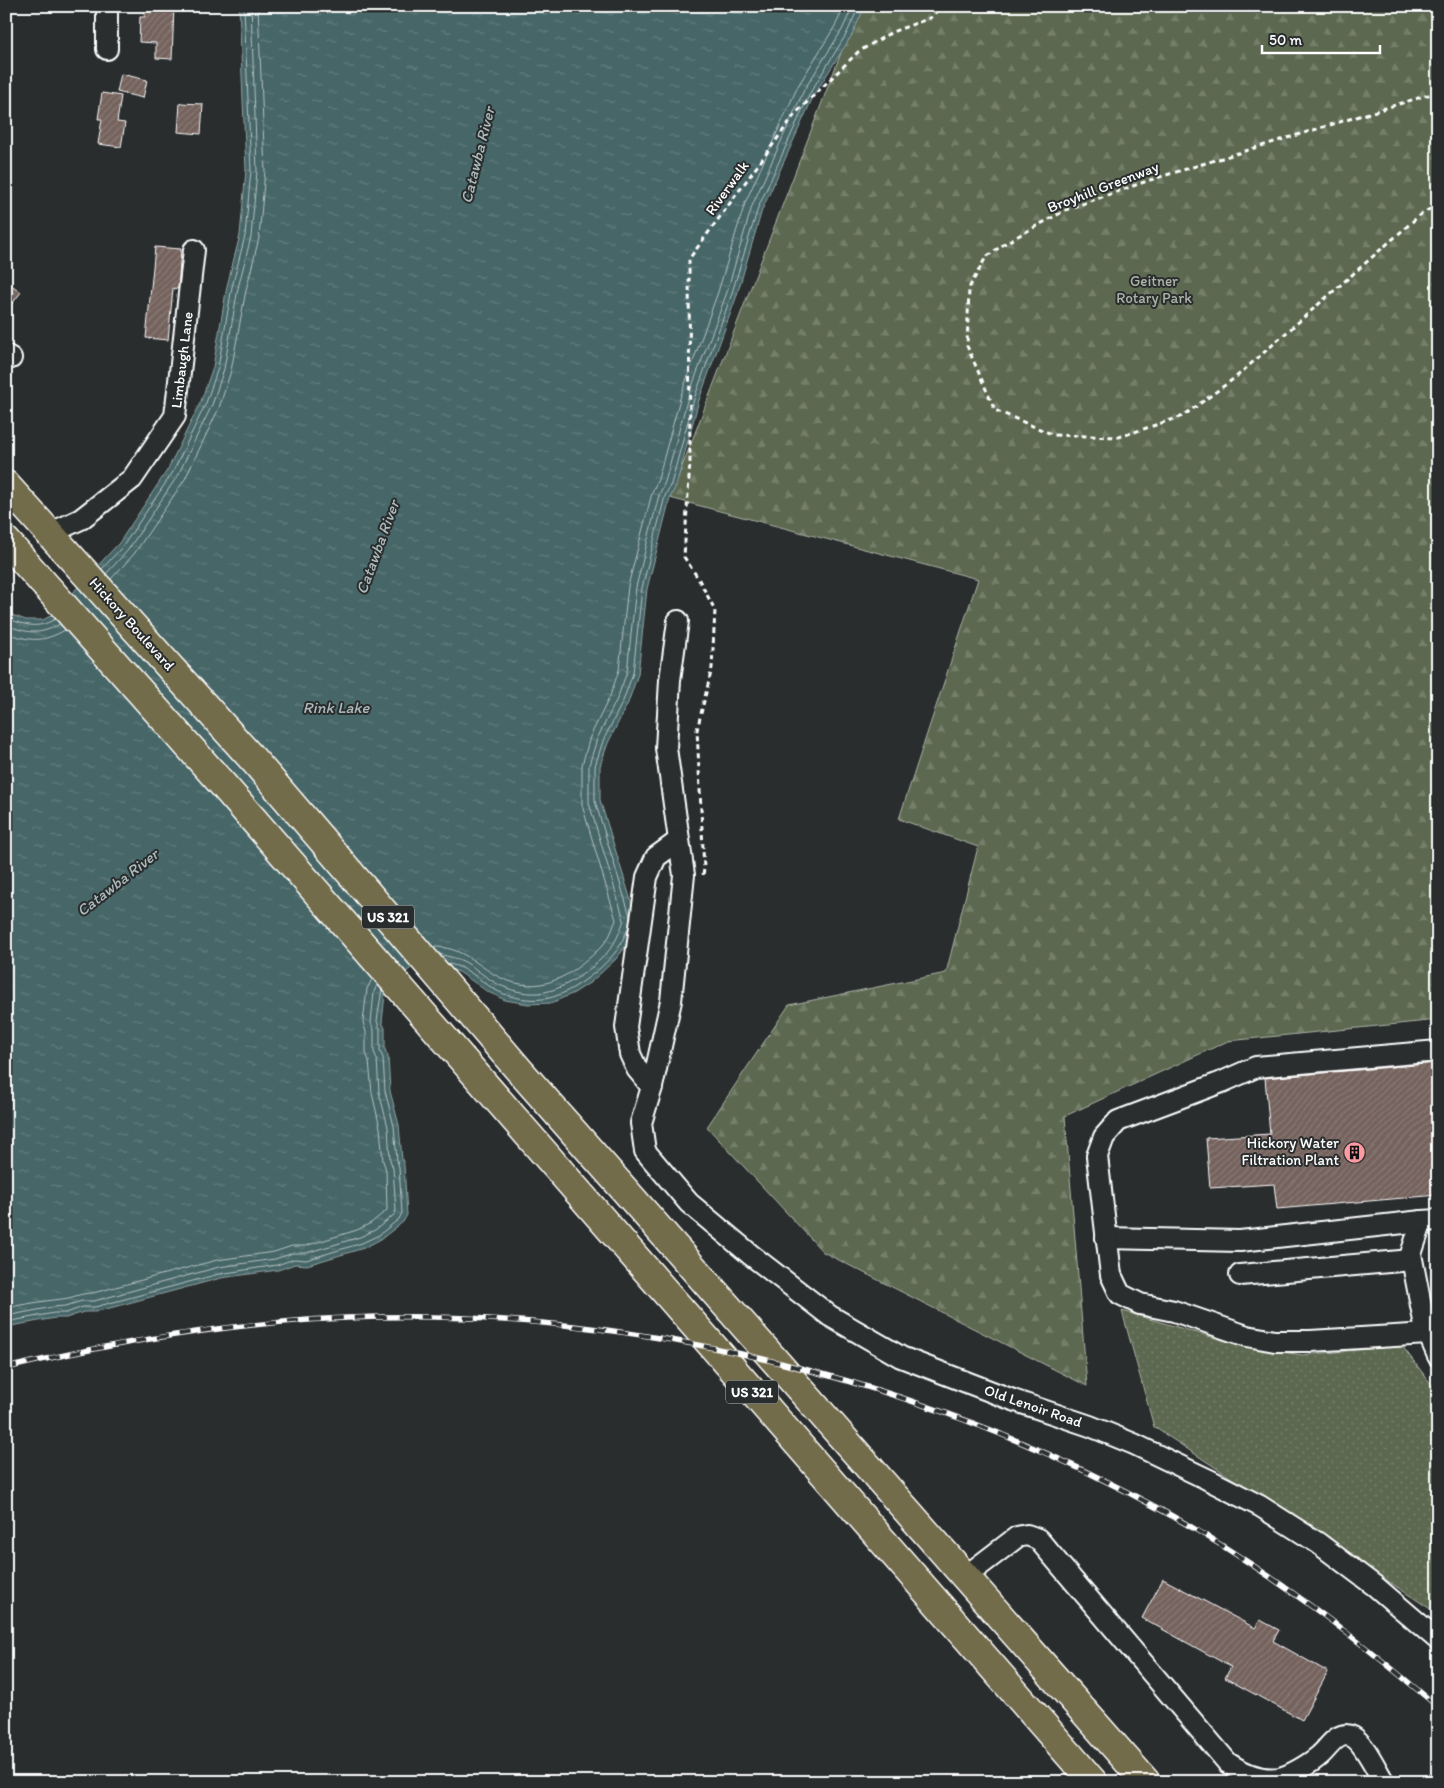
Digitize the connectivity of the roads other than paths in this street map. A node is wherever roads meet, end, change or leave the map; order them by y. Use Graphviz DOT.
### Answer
graph roads {
  1 [pos="107,6"];
  2 [pos="107,50"];
  3 [pos="194,250"];
  4 [pos="6,485"];
  5 [pos="58,541"];
  6 [pos="12,548"];
  7 [pos="678,621"];
  8 [pos="678,841"];
  9 [pos="1438,1051"];
  10 [pos="652,1087"];
  11 [pos="1430,1221"];
  12 [pos="1106,1238"];
  13 [pos="1412,1260"];
  14 [pos="1240,1274"];
  15 [pos="1428,1334"];
  16 [pos="1438,1356"];
  17 [pos="966,1576"];
  18 [pos="1438,1640"];
  19 [pos="1093,1782"];
  20 [pos="1146,1782"];
  21 [pos="1384,1782"];
  1 -- 2 [label="street"];
  3 -- 5 [label="street, Limbaugh Lane"];
  4 -- 5 [label="highway, Hickory Boulevard / US 321"];
  5 -- 17 [label="highway, Hickory Boulevard / US 321"];
  6 -- 19 [label="highway, US 321"];
  7 -- 8 [label="street"];
  8 -- 10 [label="street"];
  8 -- 10 [label="street"];
  9 -- 12 [label="street"];
  10 -- 18 [label="street, Old Lenoir Road"];
  11 -- 12 [label="street"];
  11 -- 13 [label="street"];
  12 -- 15 [label="street"];
  13 -- 14 [label="street"];
  13 -- 15 [label="street"];
  15 -- 16 [label="street"];
  17 -- 20 [label="highway, US 321"];
  17 -- 21 [label="street"];
}
